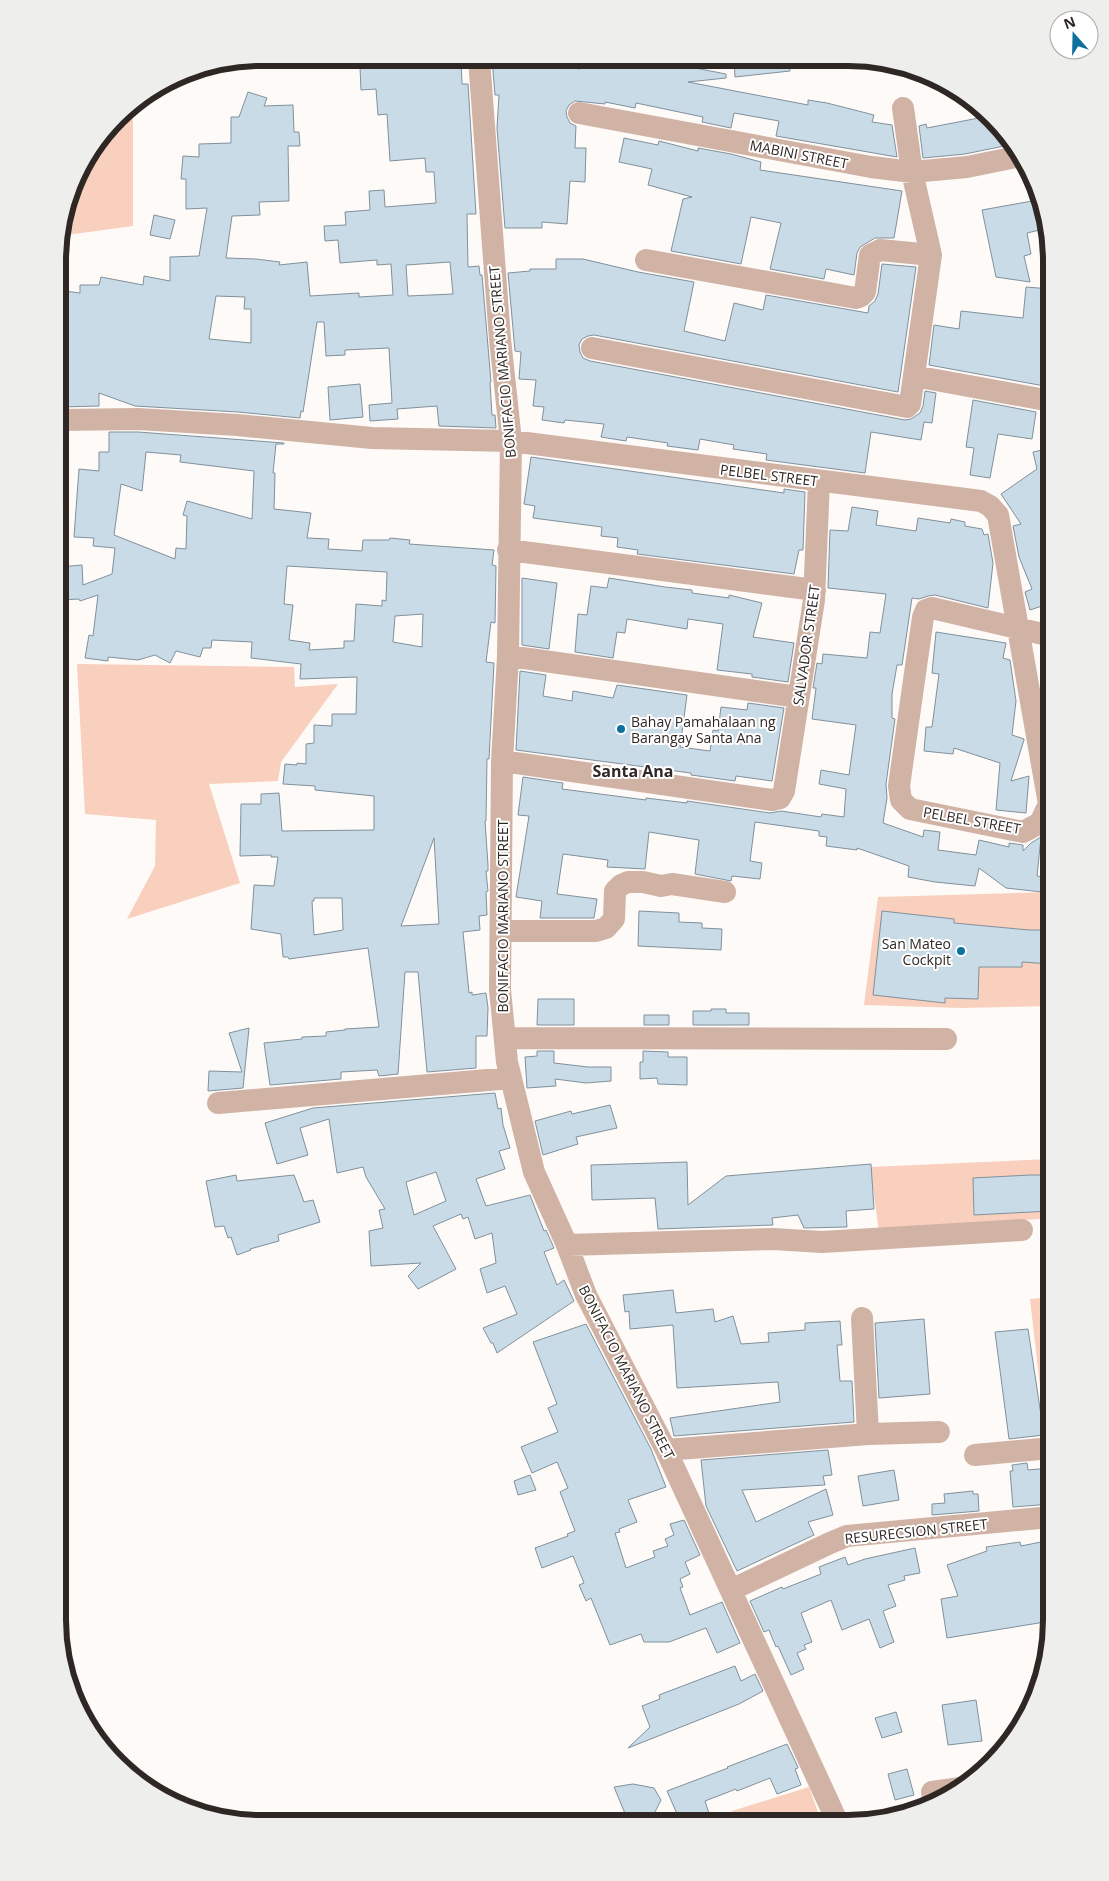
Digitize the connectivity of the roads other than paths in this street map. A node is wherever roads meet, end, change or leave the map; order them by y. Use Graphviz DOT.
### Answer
graph roads {
  1 [pos="480,66"];
  2 [pos="903,108"];
  3 [pos="579,113"];
  4 [pos="1013,158"];
  5 [pos="912,172"];
  6 [pos="932,255"];
  7 [pos="646,260"];
  8 [pos="592,348"];
  9 [pos="914,376"];
  10 [pos="1043,399"];
  11 [pos="66,420"];
  12 [pos="511,441"];
  13 [pos="819,481"];
  14 [pos="508,550"];
  15 [pos="815,590"];
  16 [pos="1016,627"];
  17 [pos="1043,634"];
  18 [pos="508,656"];
  19 [pos="798,696"];
  20 [pos="502,761"];
  21 [pos="1043,772"];
  22 [pos="1043,817"];
  23 [pos="725,892"];
  24 [pos="501,931"];
  25 [pos="505,1038"];
  26 [pos="946,1039"];
  27 [pos="511,1078"];
  28 [pos="218,1103"];
  29 [pos="1022,1230"];
  30 [pos="567,1244"];
  31 [pos="862,1318"];
  32 [pos="939,1432"];
  33 [pos="868,1434"];
  34 [pos="1043,1449"];
  35 [pos="666,1450"];
  36 [pos="975,1455"];
  37 [pos="1043,1518"];
  38 [pos="731,1590"];
  39 [pos="942,1791"];
  40 [pos="932,1792"];
  41 [pos="834,1815"];
  1 -- 12 [label="street, BONIFACIO MARIANO STREET"];
  2 -- 5 [label="street"];
  3 -- 5 [label="street, MABINI STREET"];
  4 -- 5 [label="street, MABINI STREET"];
  5 -- 6 [label="street"];
  6 -- 7 [label="street"];
  6 -- 9 [label="street"];
  8 -- 9 [label="street"];
  9 -- 10 [label="street"];
  11 -- 12 [label="street, PELBEL STREET"];
  12 -- 13 [label="street, PELBEL STREET"];
  12 -- 14 [label="street, BONIFACIO MARIANO STREET"];
  13 -- 15 [label="street, SALVADOR STREET"];
  13 -- 16 [label="street, PELBEL STREET"];
  14 -- 15 [label="street"];
  14 -- 18 [label="street, BONIFACIO MARIANO STREET"];
  15 -- 19 [label="street, SALVADOR STREET"];
  16 -- 17 [label="street, PELBEL STREET"];
  16 -- 21 [label="street, PELBEL STREET"];
  16 -- 22 [label="street, PELBEL STREET"];
  18 -- 19 [label="street"];
  18 -- 20 [label="street, BONIFACIO MARIANO STREET"];
  19 -- 20 [label="street, SALVADOR STREET"];
  20 -- 24 [label="street, BONIFACIO MARIANO STREET"];
  23 -- 24 [label="street"];
  24 -- 25 [label="street, BONIFACIO MARIANO STREET"];
  25 -- 26 [label="street"];
  25 -- 27 [label="street, BONIFACIO MARIANO STREET"];
  27 -- 28 [label="street"];
  27 -- 30 [label="street, BONIFACIO MARIANO STREET"];
  29 -- 30 [label="street"];
  30 -- 35 [label="street, BONIFACIO MARIANO STREET"];
  31 -- 33 [label="street"];
  32 -- 33 [label="street"];
  33 -- 35 [label="street"];
  34 -- 36 [label="street"];
  35 -- 38 [label="street, BONIFACIO MARIANO STREET"];
  37 -- 38 [label="street, RESURECSION STREET"];
  38 -- 41 [label="street, BONIFACIO MARIANO STREET"];
  39 -- 40 [label="street"];
}
